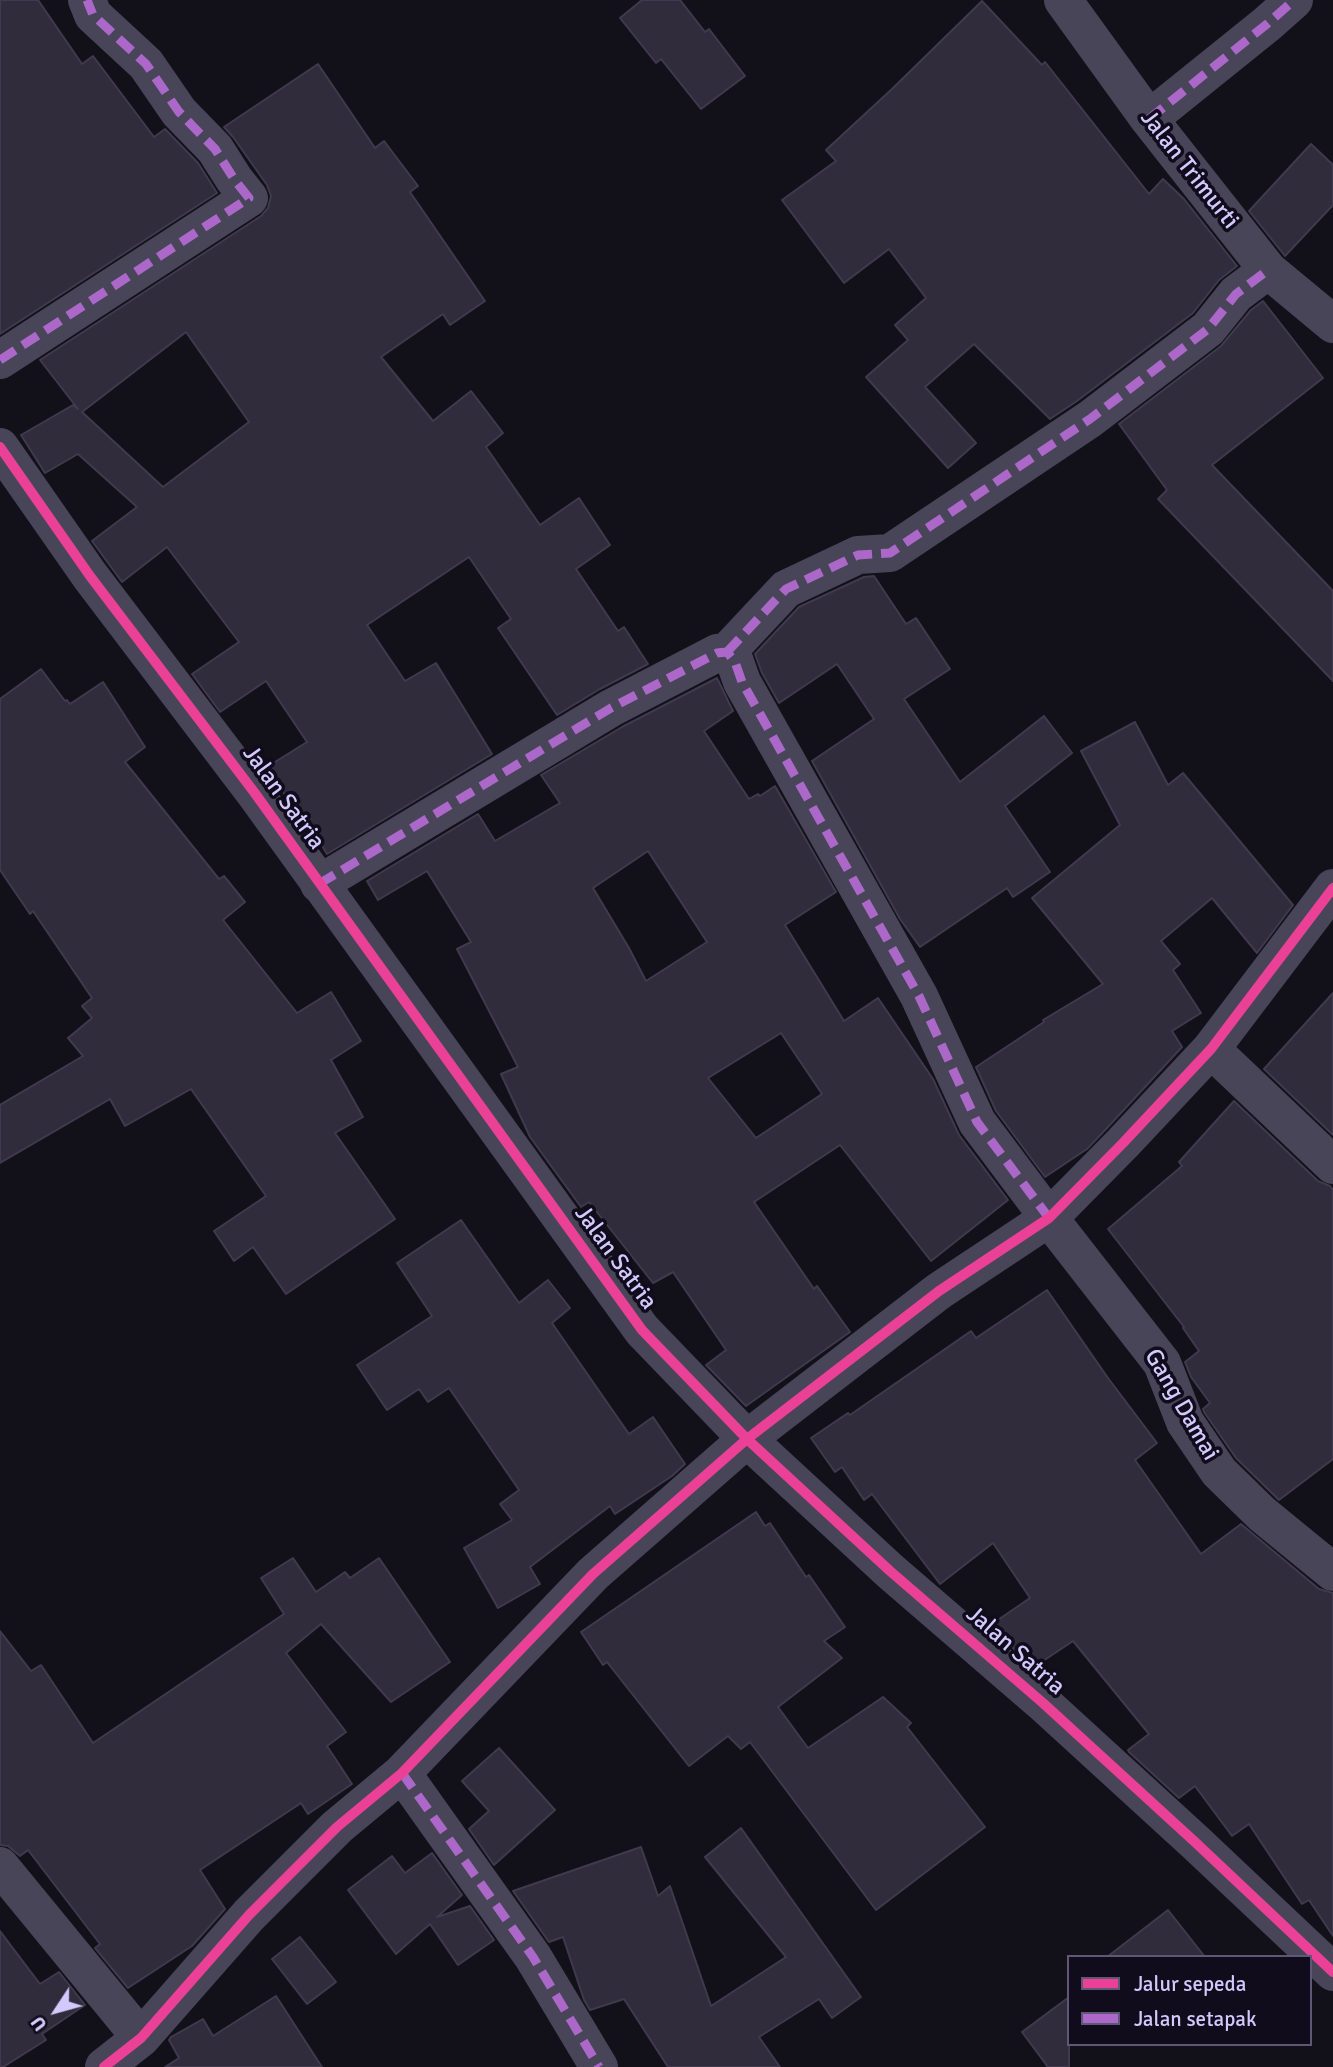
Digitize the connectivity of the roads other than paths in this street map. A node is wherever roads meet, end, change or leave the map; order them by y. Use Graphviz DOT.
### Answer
graph roads {
  1 [pos="87,0"];
  2 [pos="1063,0"];
  3 [pos="1294,0"];
  4 [pos="1149,119"];
  5 [pos="1268,270"];
  6 [pos="1333,324"];
  7 [pos="0,360"];
  8 [pos="0,447"];
  9 [pos="727,652"];
  10 [pos="319,884"];
  11 [pos="1333,888"];
  12 [pos="1211,1049"];
  13 [pos="1333,1165"];
  14 [pos="1049,1218"];
  15 [pos="747,1439"];
  16 [pos="1333,1572"];
  17 [pos="402,1773"];
  18 [pos="0,1866"];
  19 [pos="1333,1972"];
  20 [pos="141,2038"];
  21 [pos="104,2067"];
  22 [pos="599,2067"];
  1 -- 7 [label="street"];
  2 -- 4 [label="street, Jalan Trimurti"];
  3 -- 4 [label="street"];
  4 -- 5 [label="street, Jalan Trimurti"];
  5 -- 6 [label="street, Jalan Trimurti"];
  5 -- 9 [label="street"];
  8 -- 10 [label="street, Jalan Satria"];
  9 -- 10 [label="street"];
  9 -- 14 [label="street, Gang Damai"];
  10 -- 15 [label="street, Jalan Satria"];
  11 -- 12 [label="street"];
  12 -- 13 [label="street"];
  12 -- 14 [label="street"];
  14 -- 15 [label="street"];
  14 -- 16 [label="street, Gang Damai"];
  15 -- 17 [label="street"];
  15 -- 19 [label="street, Jalan Satria"];
  17 -- 20 [label="street"];
  17 -- 22 [label="street"];
  18 -- 20 [label="street"];
  20 -- 21 [label="street"];
}
